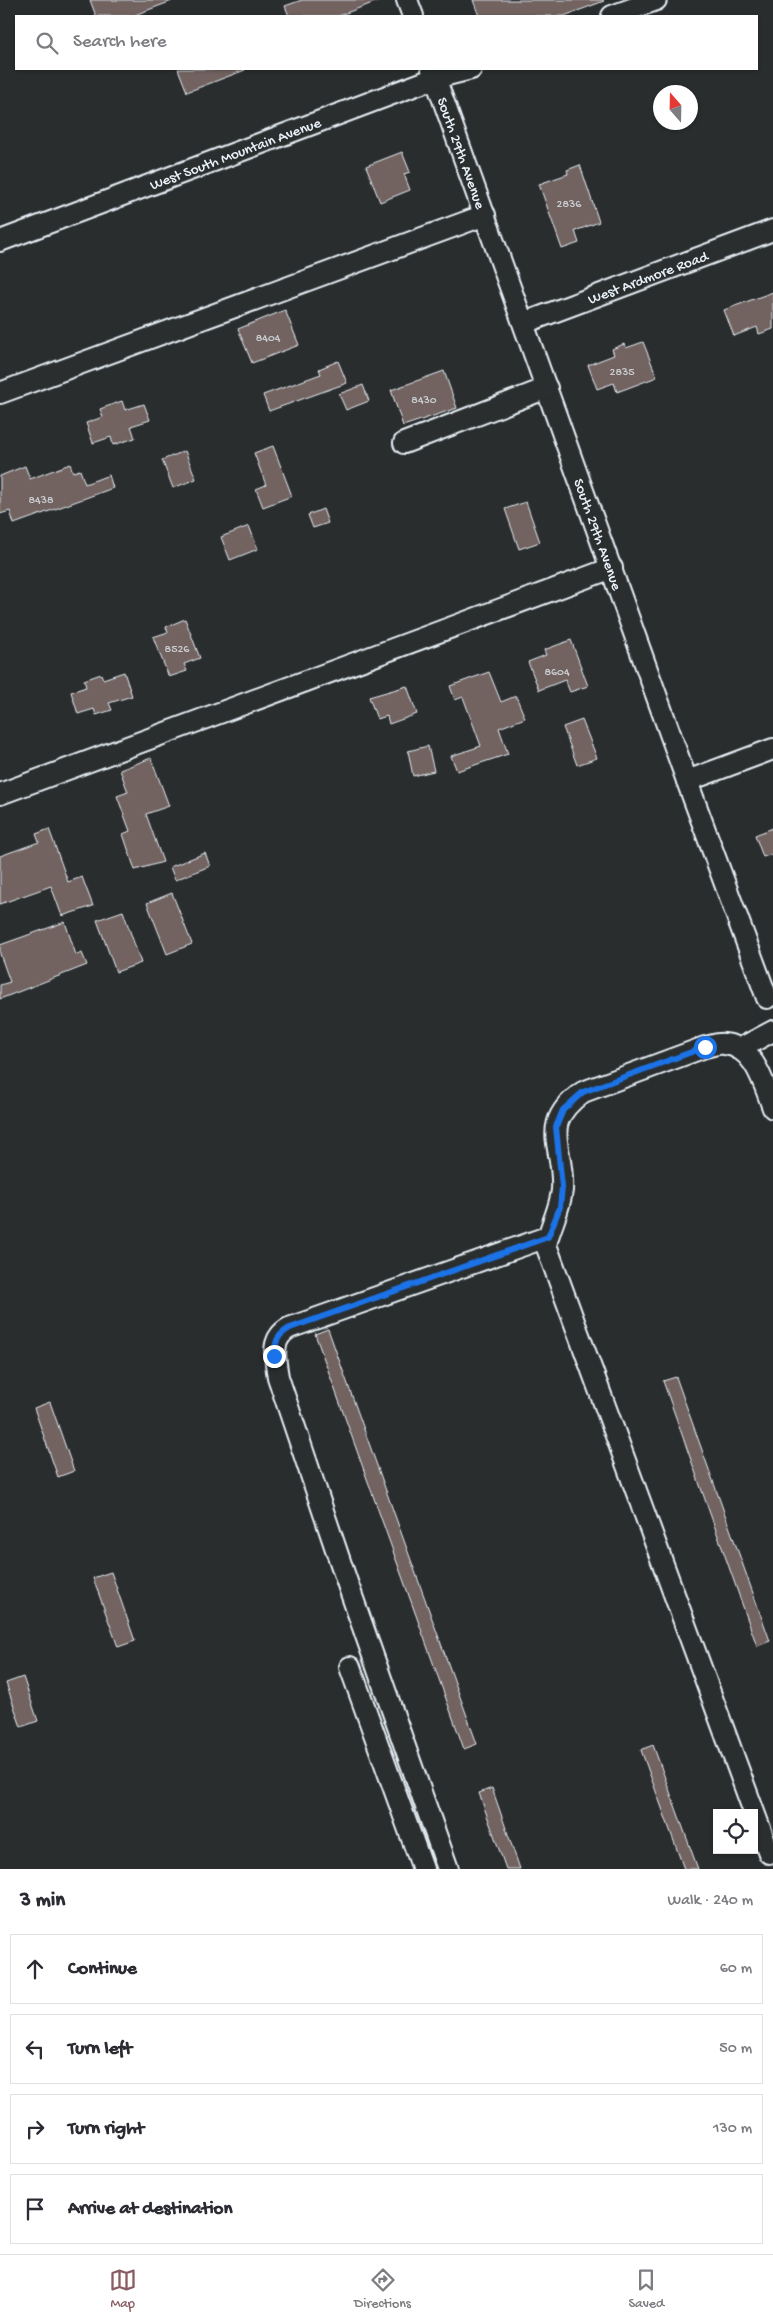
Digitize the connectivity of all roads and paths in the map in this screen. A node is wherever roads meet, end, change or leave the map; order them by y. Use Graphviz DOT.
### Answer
graph roads {
  1 [pos="407,0"];
  2 [pos="656,0"];
  3 [pos="413,15"];
  4 [pos="615,15"];
  5 [pos="462,70"];
  6 [pos="434,73"];
  7 [pos="485,215"];
  8 [pos="773,230"];
  9 [pos="0,241"];
  10 [pos="524,323"];
  11 [pos="547,388"];
  12 [pos="0,393"];
  13 [pos="404,443"];
  14 [pos="612,568"];
  15 [pos="773,749"];
  16 [pos="687,781"];
  17 [pos="0,794"];
  18 [pos="767,998"];
  19 [pos="773,1031"];
  20 [pos="739,1049"];
  21 [pos="773,1108"];
  22 [pos="548,1237"];
  23 [pos="350,1666"];
  24 [pos="769,1853"];
  25 [pos="422,1869"];
  26 [pos="448,1869"];
  1 -- 3 [label="street"];
  2 -- 4 [label="street"];
  5 -- 6 [label="street, West South Mountain Avenue"];
  6 -- 7 [label="street, South 29th Avenue"];
  6 -- 9 [label="street, West South Mountain Avenue"];
  7 -- 10 [label="street, South 29th Avenue"];
  7 -- 12 [label="street"];
  8 -- 10 [label="street, West Ardmore Road"];
  10 -- 11 [label="street, South 29th Avenue"];
  11 -- 13 [label="street"];
  11 -- 14 [label="street, South 29th Avenue"];
  14 -- 16 [label="street, South 29th Avenue"];
  14 -- 17 [label="street"];
  15 -- 16 [label="street"];
  16 -- 18 [label="street, South 29th Avenue"];
  19 -- 20 [label="street"];
  20 -- 21 [label="street"];
  20 -- 22 [label="street"];
  22 -- 24 [label="street"];
  22 -- 26 [label="street"];
  23 -- 25 [label="street"];
}
